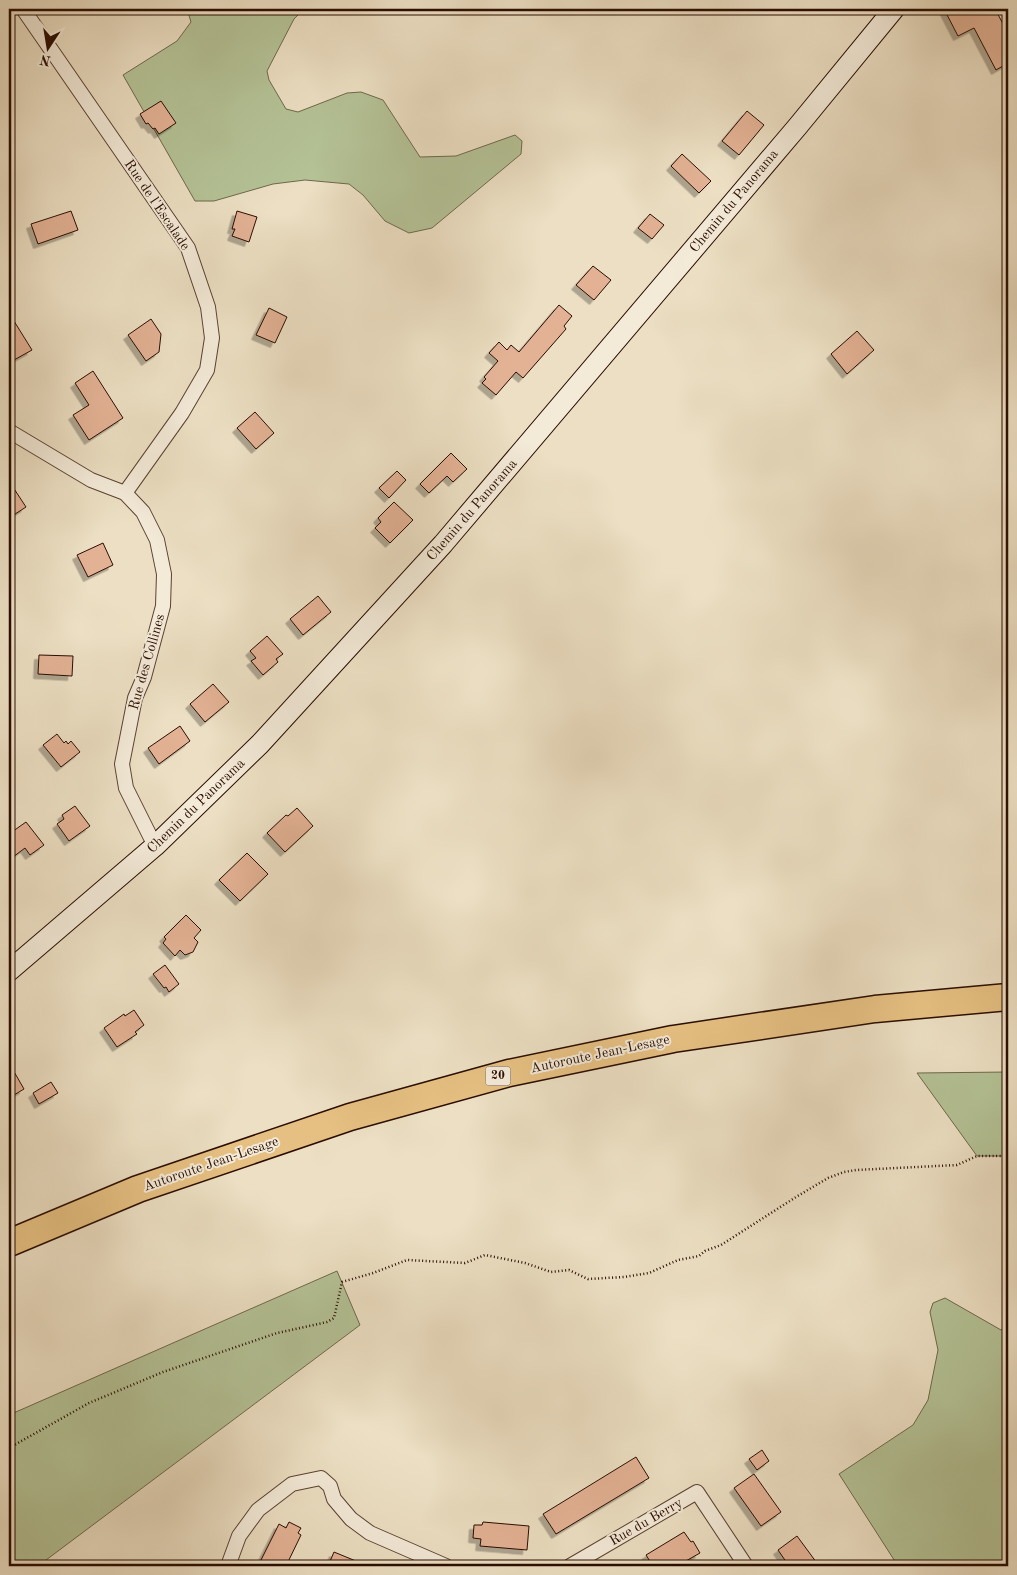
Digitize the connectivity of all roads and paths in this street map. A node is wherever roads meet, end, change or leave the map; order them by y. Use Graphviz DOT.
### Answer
graph roads {
  1 [pos="23,9"];
  2 [pos="894,9"];
  3 [pos="9,431"];
  4 [pos="125,493"];
  5 [pos="155,846"];
  6 [pos="9,972"];
  7 [pos="1008,997"];
  8 [pos="1008,1156"];
  9 [pos="9,1243"];
  10 [pos="9,1448"];
  11 [pos="228,1566"];
  12 [pos="446,1566"];
  13 [pos="570,1566"];
  14 [pos="746,1566"];
  1 -- 4 [label="street, Rue de l'Escalade"];
  2 -- 5 [label="street, Chemin du Panorama"];
  3 -- 4 [label="street, Rue des Collines"];
  4 -- 5 [label="street, Rue des Collines"];
  5 -- 6 [label="street, Chemin du Panorama"];
  7 -- 9 [label="highway, Autoroute Jean-Lesage / 20"];
  8 -- 10 [label="path"];
  11 -- 12 [label="street"];
  13 -- 14 [label="street, Rue du Berry"];
}
